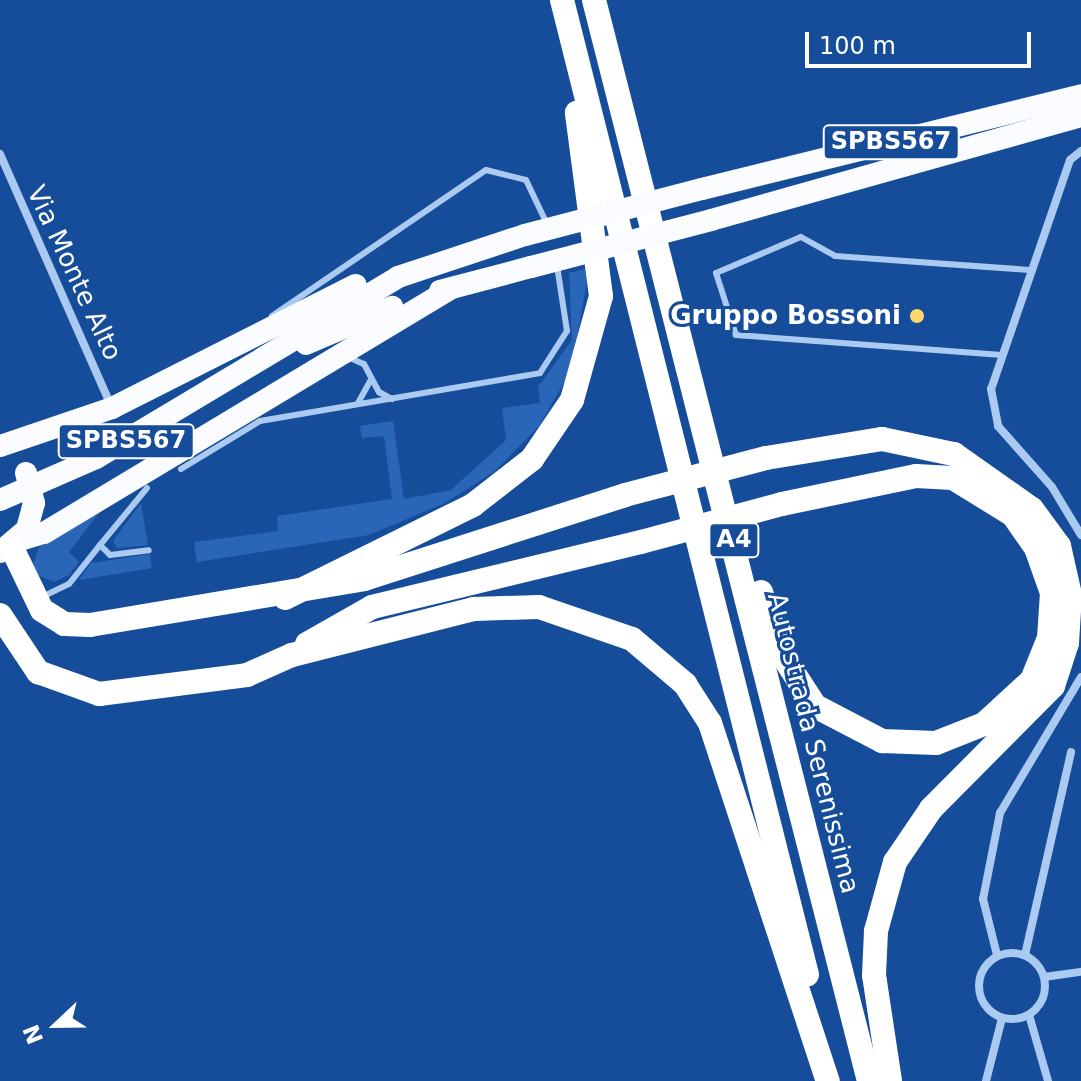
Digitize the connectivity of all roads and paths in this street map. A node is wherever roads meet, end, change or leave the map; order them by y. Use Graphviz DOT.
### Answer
graph roads {
  1 [pos="562,0"];
  2 [pos="594,0"];
  3 [pos="1081,95"];
  4 [pos="1081,116"];
  5 [pos="1081,151"];
  6 [pos="0,154"];
  7 [pos="430,263"];
  8 [pos="1030,270"];
  9 [pos="452,288"];
  10 [pos="1002,355"];
  11 [pos="195,367"];
  12 [pos="246,371"];
  13 [pos="299,373"];
  14 [pos="371,378"];
  15 [pos="401,399"];
  16 [pos="351,406"];
  17 [pos="112,408"];
  18 [pos="0,448"];
  19 [pos="710,448"];
  20 [pos="181,469"];
  21 [pos="147,488"];
  22 [pos="0,500"];
  23 [pos="1081,535"];
  24 [pos="100,545"];
  25 [pos="9,546"];
  26 [pos="149,550"];
  27 [pos="26,590"];
  28 [pos="285,598"];
  29 [pos="0,615"];
  30 [pos="292,655"];
  31 [pos="1081,677"];
  32 [pos="1071,752"];
  33 [pos="997,955"];
  34 [pos="1025,955"];
  35 [pos="1081,972"];
  36 [pos="1044,977"];
  37 [pos="1029,1015"];
  38 [pos="1002,1018"];
  39 [pos="831,1081"];
  40 [pos="869,1081"];
  41 [pos="890,1081"];
  42 [pos="986,1081"];
  43 [pos="1048,1081"];
  1 -- 28 [label="highway"];
  1 -- 39 [label="highway, A4"];
  2 -- 19 [label="highway, Autostrada Serenissima / A4"];
  3 -- 7 [label="highway, SPBS567, bridge"];
  4 -- 9 [label="highway, SPBS567, bridge"];
  5 -- 8 [label="street"];
  6 -- 17 [label="street, Via Monte Alto"];
  7 -- 11 [label="highway"];
  7 -- 12 [label="highway, SPBS567"];
  8 -- 10 [label="street"];
  8 -- 10 [label="lane"];
  9 -- 12 [label="highway, SPBS567"];
  9 -- 13 [label="highway"];
  10 -- 23 [label="street"];
  11 -- 15 [label="lane"];
  11 -- 17 [label="highway"];
  12 -- 22 [label="highway, SPBS567"];
  13 -- 14 [label="lane"];
  13 -- 25 [label="highway"];
  14 -- 15 [label="lane"];
  14 -- 16 [label="lane"];
  15 -- 16 [label="lane"];
  16 -- 20 [label="lane"];
  17 -- 18 [label="highway"];
  18 -- 25 [label="highway, bridge"];
  19 -- 30 [label="highway, bridge"];
  19 -- 40 [label="highway, Autostrada Serenissima / A4"];
  21 -- 24 [label="lane"];
  24 -- 26 [label="lane"];
  24 -- 27 [label="lane"];
  25 -- 27 [label="highway"];
  27 -- 28 [label="highway"];
  28 -- 41 [label="highway, bridge"];
  29 -- 30 [label="highway"];
  30 -- 39 [label="highway"];
  31 -- 33 [label="street"];
  32 -- 34 [label="street"];
  33 -- 34 [label="street"];
  33 -- 38 [label="street"];
  34 -- 36 [label="street"];
  35 -- 36 [label="street"];
  36 -- 37 [label="street"];
  37 -- 38 [label="street"];
  37 -- 43 [label="street"];
  38 -- 42 [label="street"];
}
